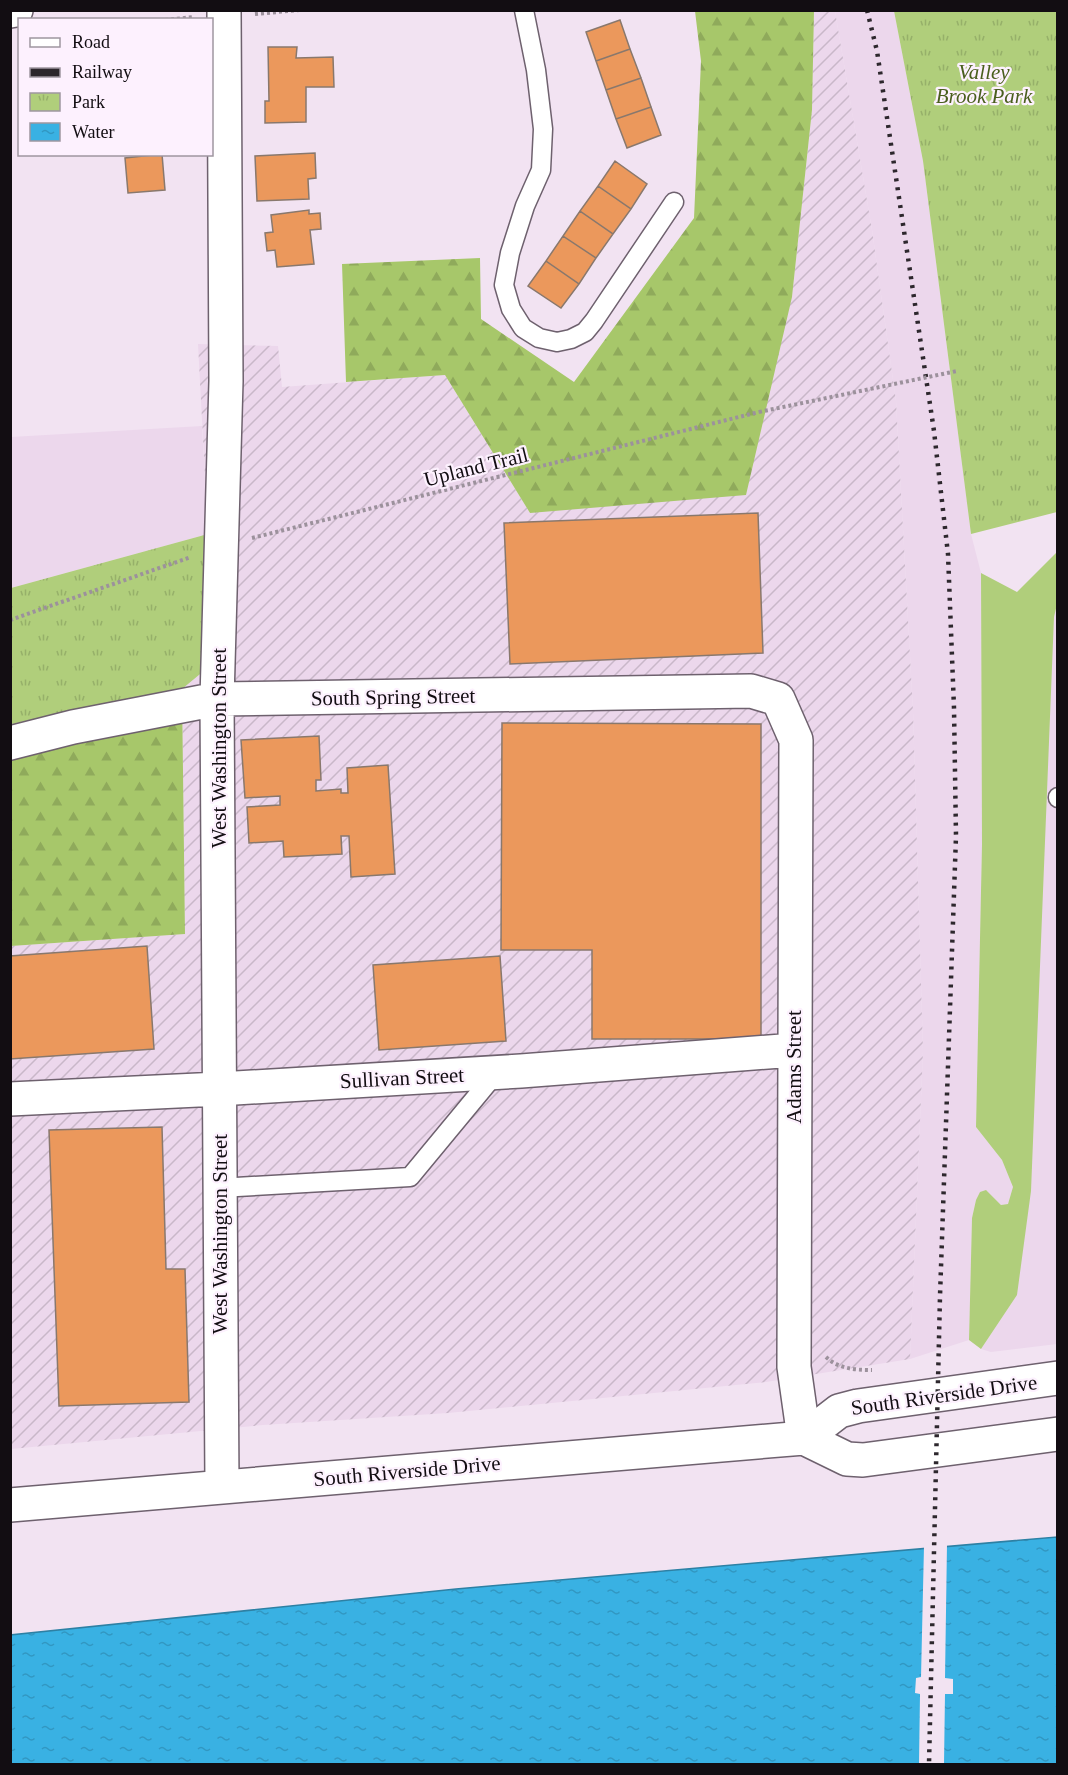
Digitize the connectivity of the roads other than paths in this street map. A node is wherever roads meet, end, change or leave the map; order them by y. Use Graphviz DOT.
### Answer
graph roads {
  1 [pos="16,10"];
  2 [pos="225,10"];
  3 [pos="524,10"];
  4 [pos="10,11"];
  5 [pos="674,202"];
  6 [pos="217,699"];
  7 [pos="778,699"];
  8 [pos="10,742"];
  9 [pos="794,1050"];
  10 [pos="496,1073"];
  11 [pos="219,1089"];
  12 [pos="10,1099"];
  13 [pos="219,1188"];
  14 [pos="1058,1378"];
  15 [pos="1058,1434"];
  16 [pos="804,1438"];
  17 [pos="222,1486"];
  18 [pos="10,1505"];
  1 -- 4 [label="main road"];
  2 -- 6 [label="main road, West Washington Street"];
  3 -- 5 [label="lane"];
  6 -- 7 [label="main road, South Spring Street"];
  6 -- 8 [label="main road, South Spring Street"];
  6 -- 11 [label="main road, West Washington Street"];
  7 -- 9 [label="main road, Adams Street"];
  9 -- 10 [label="main road, Sullivan Street"];
  9 -- 16 [label="main road, Adams Street"];
  10 -- 11 [label="main road, Sullivan Street"];
  10 -- 13 [label="lane"];
  11 -- 12 [label="main road, Sullivan Street"];
  11 -- 13 [label="main road, West Washington Street"];
  13 -- 17 [label="main road, West Washington Street"];
  14 -- 16 [label="main road, South Riverside Drive"];
  15 -- 16 [label="main road"];
  16 -- 17 [label="main road, South Riverside Drive"];
  17 -- 18 [label="main road, South Riverside Drive"];
}
